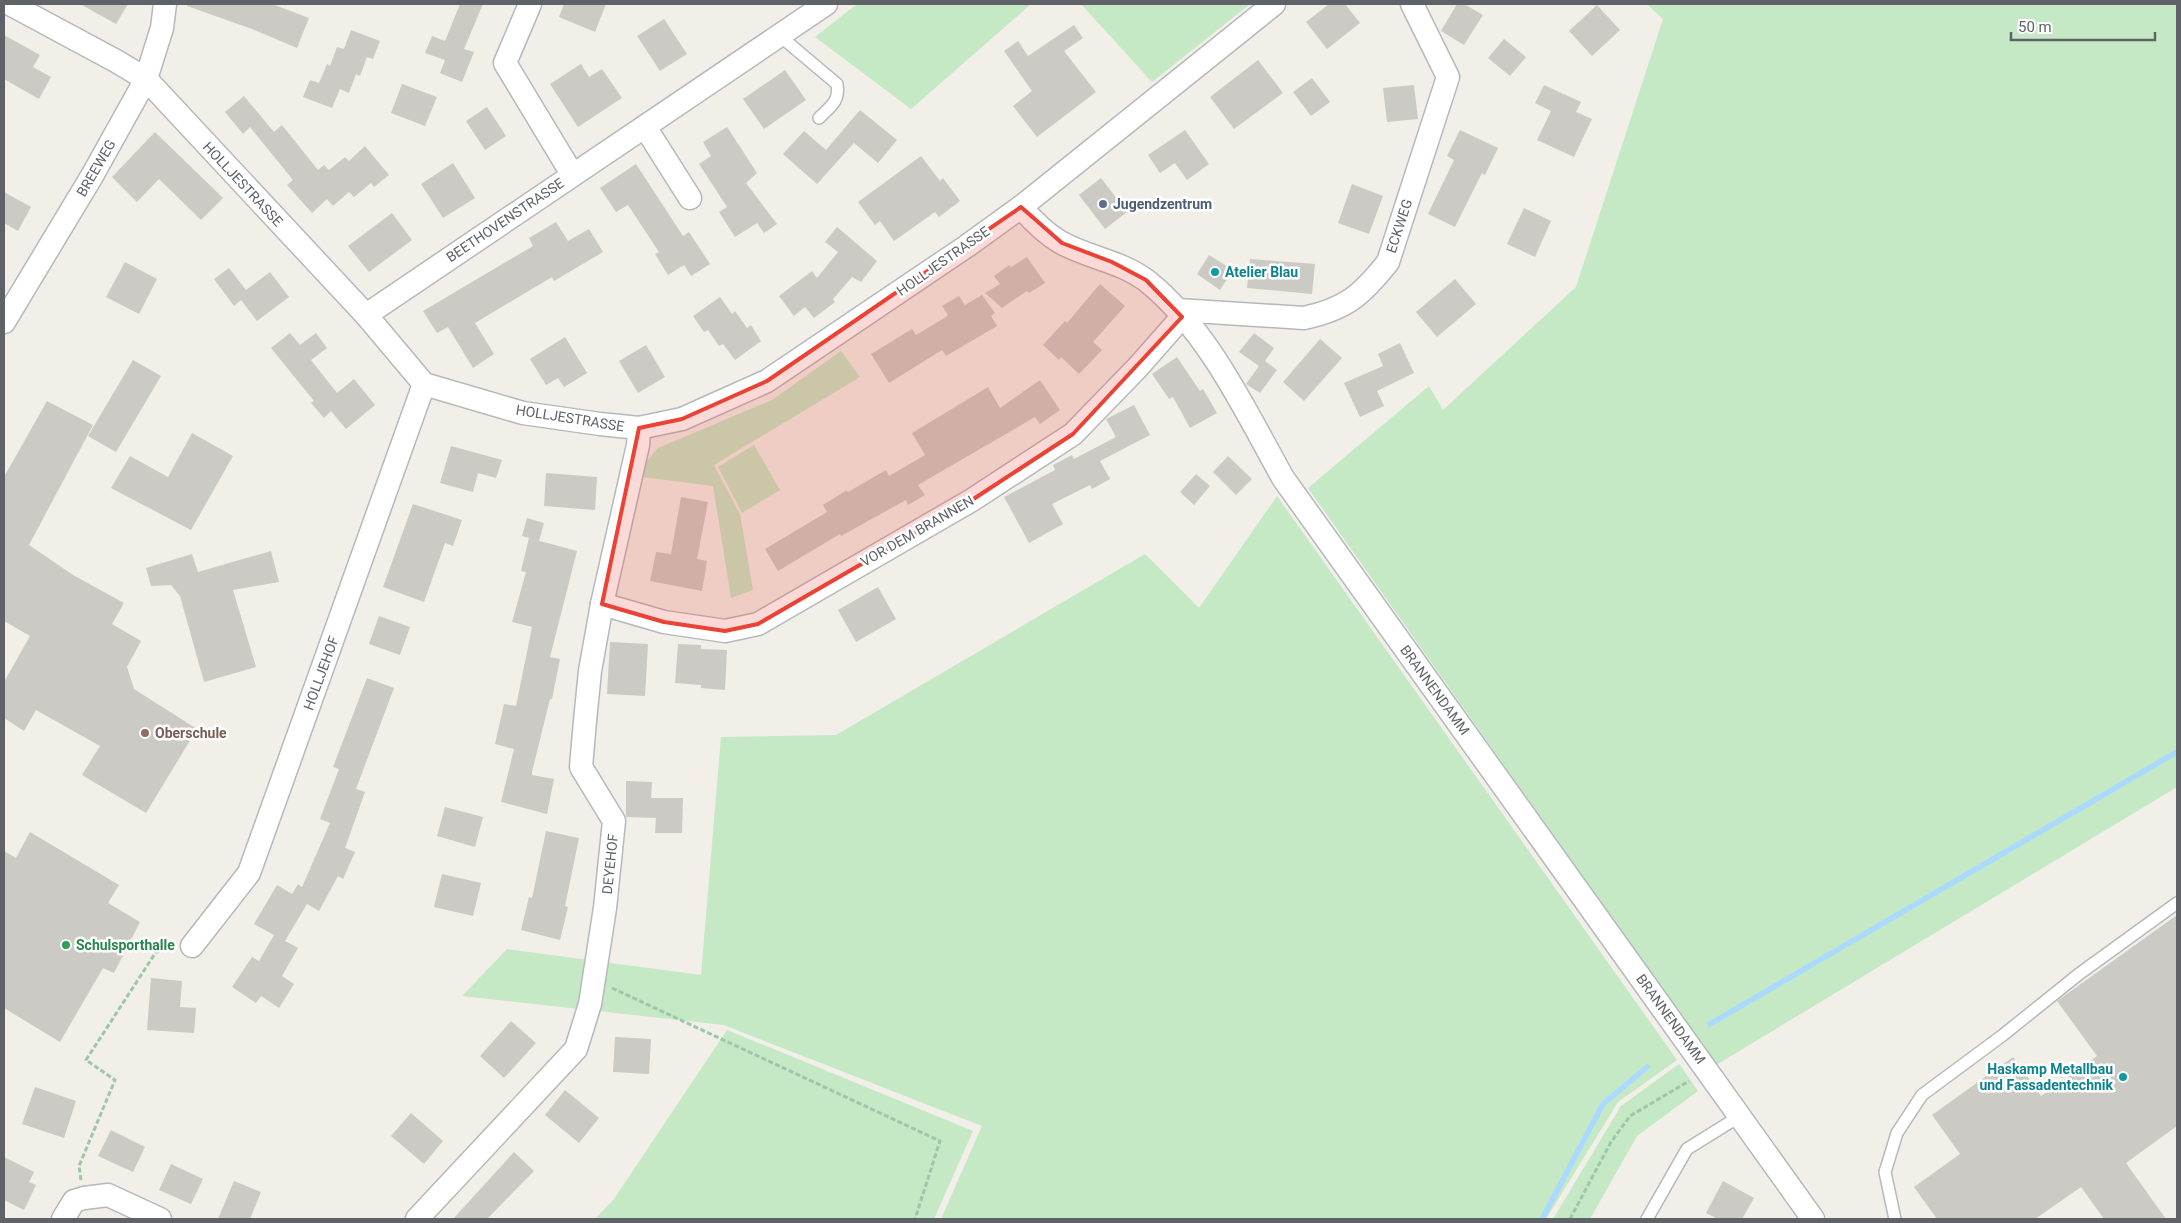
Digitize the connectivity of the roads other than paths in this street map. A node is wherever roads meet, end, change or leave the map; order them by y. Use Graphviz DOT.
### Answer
graph roads {
  1 [pos="10,4"];
  2 [pos="165,4"];
  3 [pos="530,4"];
  4 [pos="826,4"];
  5 [pos="1274,4"];
  6 [pos="1412,4"];
  7 [pos="780,36"];
  8 [pos="146,79"];
  9 [pos="820,118"];
  10 [pos="645,127"];
  11 [pos="572,174"];
  12 [pos="690,198"];
  13 [pos="1020,207"];
  14 [pos="7,309"];
  15 [pos="1180,314"];
  16 [pos="366,315"];
  17 [pos="424,384"];
  18 [pos="639,428"];
  19 [pos="602,604"];
  20 [pos="2177,903"];
  21 [pos="192,946"];
  22 [pos="1740,1116"];
  23 [pos="62,1219"];
  24 [pos="160,1219"];
  25 [pos="417,1219"];
  26 [pos="1647,1219"];
  27 [pos="1813,1219"];
  28 [pos="1895,1219"];
  1 -- 8 [label="street, HOLLJESTRASSE"];
  2 -- 8 [label="street, BREEWEG"];
  3 -- 11 [label="street"];
  4 -- 7 [label="street, BEETHOVENSTRASSE"];
  5 -- 13 [label="street, HOLLJESTRASSE"];
  6 -- 15 [label="street, ECKWEG"];
  7 -- 9 [label="lane"];
  7 -- 10 [label="street, BEETHOVENSTRASSE"];
  8 -- 14 [label="street, BREEWEG"];
  8 -- 16 [label="street, HOLLJESTRASSE"];
  10 -- 11 [label="street, BEETHOVENSTRASSE"];
  10 -- 12 [label="street"];
  11 -- 16 [label="street, BEETHOVENSTRASSE"];
  13 -- 15 [label="street, BRANNENDAMM"];
  13 -- 18 [label="street, HOLLJESTRASSE"];
  15 -- 19 [label="street, VOR DEM BRANNEN"];
  15 -- 22 [label="street, BRANNENDAMM"];
  16 -- 17 [label="street, HOLLJESTRASSE"];
  17 -- 18 [label="street, HOLLJESTRASSE"];
  17 -- 21 [label="street, HOLLJEHOF"];
  18 -- 19 [label="street, DEYEHOF"];
  19 -- 25 [label="street, DEYEHOF"];
  20 -- 28 [label="lane"];
  22 -- 26 [label="lane"];
  22 -- 27 [label="street, BRANNENDAMM"];
  23 -- 24 [label="street"];
}
